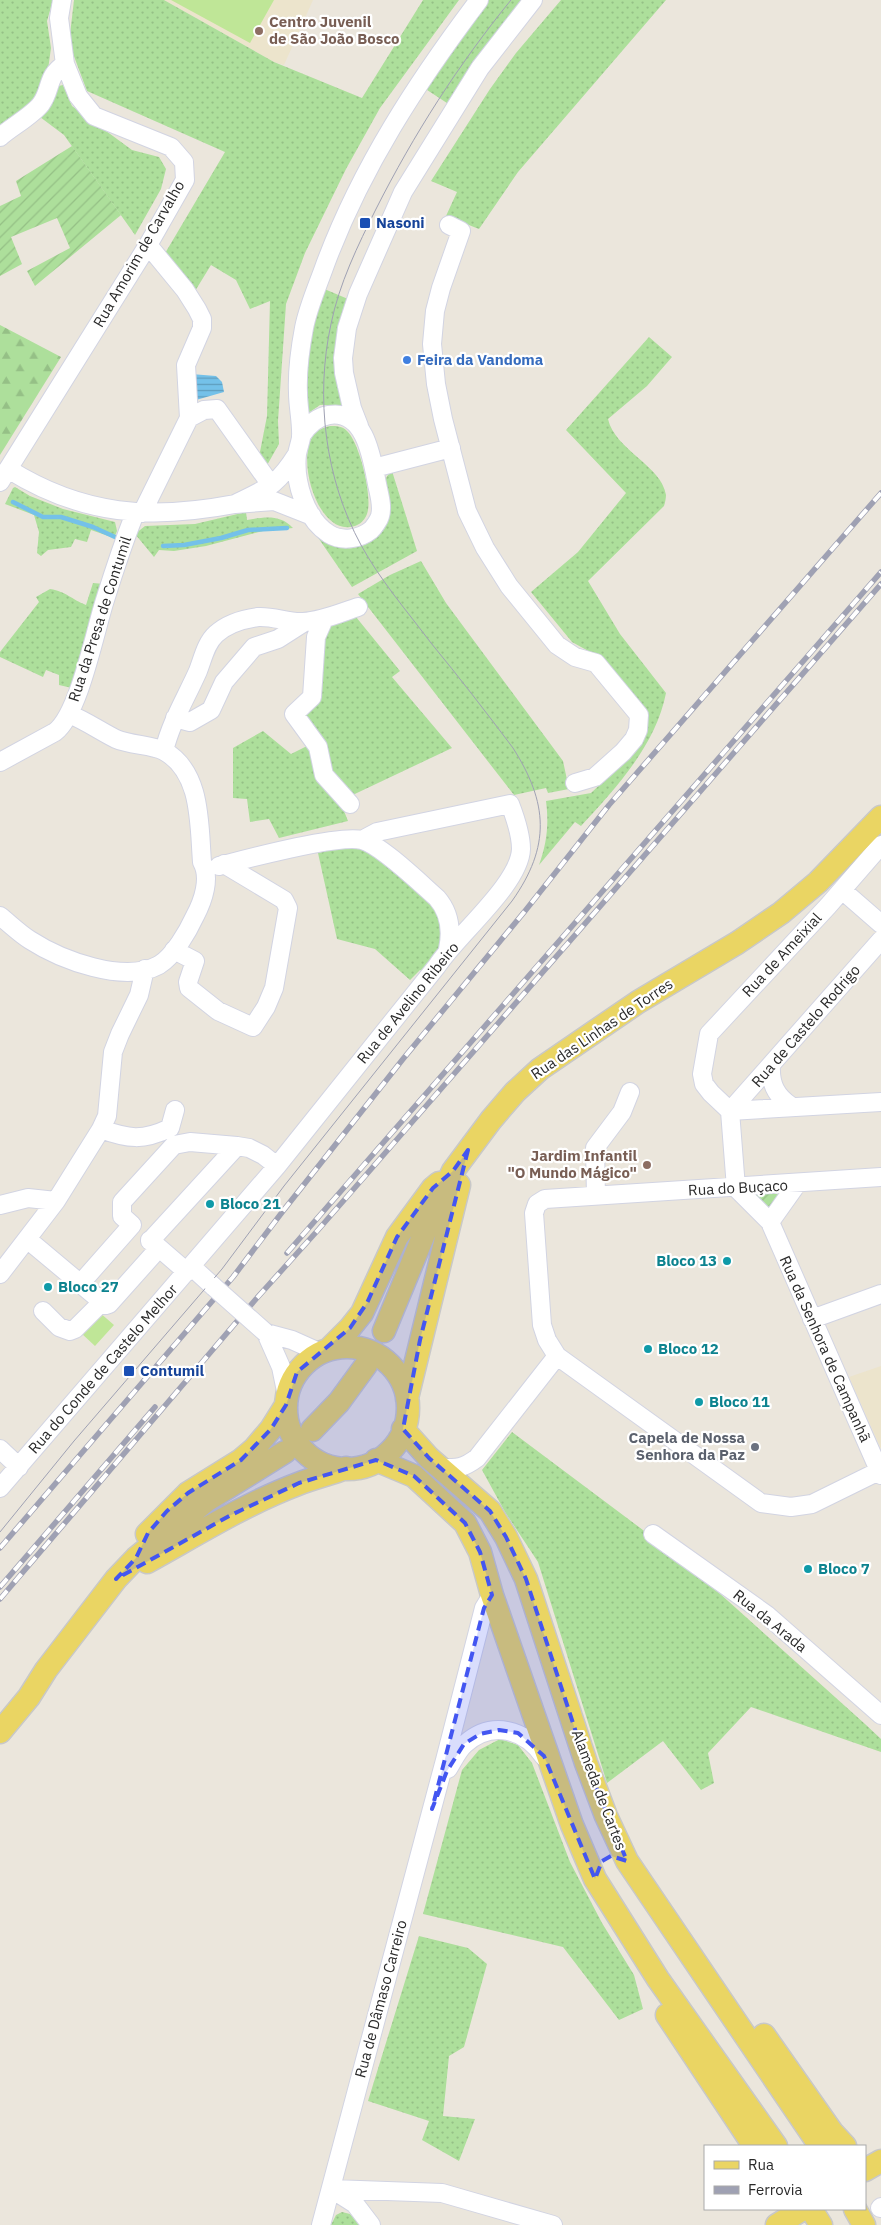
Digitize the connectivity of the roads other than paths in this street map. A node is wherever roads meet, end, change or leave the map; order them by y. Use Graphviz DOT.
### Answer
graph roads {
  1 [pos="62,0"];
  2 [pos="479,0"];
  3 [pos="533,0"];
  4 [pos="65,64"];
  5 [pos="0,137"];
  6 [pos="449,225"];
  7 [pos="148,245"];
  8 [pos="189,418"];
  9 [pos="359,426"];
  10 [pos="301,436"];
  11 [pos="450,448"];
  12 [pos="297,454"];
  13 [pos="374,468"];
  14 [pos="4,476"];
  15 [pos="271,486"];
  16 [pos="235,504"];
  17 [pos="138,513"];
  18 [pos="312,516"];
  19 [pos="358,607"];
  20 [pos="324,619"];
  21 [pos="303,622"];
  22 [pos="69,714"];
  23 [pos="175,718"];
  24 [pos="164,751"];
  25 [pos="0,762"];
  26 [pos="574,783"];
  27 [pos="350,804"];
  28 [pos="881,817"];
  29 [pos="362,840"];
  30 [pos="881,845"];
  31 [pos="224,864"];
  32 [pos="206,868"];
  33 [pos="842,890"];
  34 [pos="0,916"];
  35 [pos="881,924"];
  36 [pos="881,940"];
  37 [pos="448,949"];
  38 [pos="174,950"];
  39 [pos="145,969"];
  40 [pos="771,1066"];
  41 [pos="630,1092"];
  42 [pos="881,1102"];
  43 [pos="791,1106"];
  44 [pos="175,1110"];
  45 [pos="730,1111"];
  46 [pos="101,1129"];
  47 [pos="237,1146"];
  48 [pos="468,1150"];
  49 [pos="277,1166"];
  50 [pos="453,1171"];
  51 [pos="881,1177"];
  52 [pos="797,1184"];
  53 [pos="736,1188"];
  54 [pos="596,1196"];
  55 [pos="56,1201"];
  56 [pos="0,1205"];
  57 [pos="770,1222"];
  58 [pos="132,1225"];
  59 [pos="27,1239"];
  60 [pos="155,1244"];
  61 [pos="189,1270"];
  62 [pos="0,1274"];
  63 [pos="80,1284"];
  64 [pos="881,1294"];
  65 [pos="102,1302"];
  66 [pos="43,1311"];
  67 [pos="812,1319"];
  68 [pos="384,1331"];
  69 [pos="273,1339"];
  70 [pos="324,1351"];
  71 [pos="557,1356"];
  72 [pos="366,1365"];
  73 [pos="407,1398"];
  74 [pos="286,1401"];
  75 [pos="404,1429"];
  76 [pos="312,1430"];
  77 [pos="0,1449"];
  78 [pos="284,1452"];
  79 [pos="478,1458"];
  80 [pos="376,1460"];
  81 [pos="19,1467"];
  82 [pos="441,1467"];
  83 [pos="347,1468"];
  84 [pos="880,1472"];
  85 [pos="0,1488"];
  86 [pos="476,1498"];
  87 [pos="653,1534"];
  88 [pos="136,1558"];
  89 [pos="116,1580"];
  90 [pos="492,1596"];
  91 [pos="46,1670"];
  92 [pos="0,1711"];
  93 [pos="881,1715"];
  94 [pos="0,1732"];
  95 [pos="562,1798"];
  96 [pos="432,1809"];
  97 [pos="626,1860"];
  98 [pos="595,1879"];
  99 [pos="658,1979"];
  100 [pos="830,2142"];
  101 [pos="753,2145"];
  102 [pos="775,2145"];
  103 [pos="332,2189"];
  104 [pos="856,2210"];
  105 [pos="795,2213"];
  106 [pos="322,2225"];
  107 [pos="371,2225"];
  108 [pos="553,2225"];
  109 [pos="820,2225"];
  110 [pos="864,2225"];
  1 -- 4 [label="street, Rua Amorim de Carvalho"];
  2 -- 10 [label="street"];
  3 -- 9 [label="street"];
  4 -- 5 [label="street"];
  4 -- 7 [label="street, Rua Amorim de Carvalho"];
  6 -- 11 [label="street"];
  7 -- 8 [label="street, Rua da Presa de Contumil"];
  7 -- 14 [label="street, Rua Amorim de Carvalho"];
  8 -- 15 [label="street"];
  8 -- 17 [label="street, Rua da Presa de Contumil"];
  9 -- 10 [label="street"];
  9 -- 13 [label="street"];
  10 -- 12 [label="street"];
  11 -- 13 [label="street"];
  11 -- 26 [label="street"];
  12 -- 15 [label="street"];
  12 -- 18 [label="street"];
  13 -- 18 [label="street"];
  14 -- 17 [label="street"];
  15 -- 16 [label="street"];
  16 -- 17 [label="street"];
  16 -- 18 [label="street"];
  17 -- 22 [label="street, Rua da Presa de Contumil"];
  19 -- 20 [label="street"];
  20 -- 21 [label="street"];
  20 -- 27 [label="street"];
  21 -- 23 [label="street"];
  21 -- 23 [label="street"];
  22 -- 24 [label="street, Rua da Presa de Contumil"];
  22 -- 25 [label="street"];
  23 -- 24 [label="street"];
  24 -- 32 [label="street"];
  28 -- 48 [label="main road, Rua das Linhas de Torres"];
  29 -- 31 [label="street"];
  29 -- 37 [label="street"];
  29 -- 37 [label="street, Rua de Avelino Ribeiro"];
  30 -- 33 [label="street, Rua de Ameixial"];
  31 -- 32 [label="street"];
  31 -- 38 [label="street"];
  32 -- 38 [label="street"];
  33 -- 35 [label="street"];
  33 -- 45 [label="street, Rua de Ameixial"];
  34 -- 39 [label="street"];
  36 -- 40 [label="street, Rua de Castelo Rodrigo"];
  37 -- 49 [label="street, Rua de Avelino Ribeiro"];
  38 -- 39 [label="street"];
  39 -- 46 [label="street"];
  40 -- 43 [label="street"];
  40 -- 45 [label="street, Rua de Castelo Rodrigo"];
  41 -- 54 [label="street"];
  42 -- 43 [label="street"];
  43 -- 45 [label="street"];
  44 -- 46 [label="street"];
  45 -- 53 [label="street"];
  46 -- 55 [label="street"];
  47 -- 49 [label="street, Rua do Conde de Castelo Melhor"];
  47 -- 58 [label="street, Rua do Conde de Castelo Melhor"];
  47 -- 60 [label="street"];
  48 -- 50 [label="main road, Rua das Linhas de Torres"];
  48 -- 73 [label="main road"];
  49 -- 61 [label="street, Rua do Conde de Castelo Melhor"];
  50 -- 68 [label="main road, Rua das Linhas de Torres"];
  50 -- 70 [label="main road"];
  51 -- 52 [label="street, Rua do Buçaco"];
  52 -- 53 [label="street, Rua do Buçaco"];
  52 -- 57 [label="street"];
  53 -- 54 [label="street, Rua do Buçaco"];
  53 -- 57 [label="street, Rua da Senhora de Campanhã"];
  54 -- 71 [label="street, Rua do Buçaco"];
  55 -- 56 [label="street"];
  55 -- 59 [label="street"];
  57 -- 67 [label="street, Rua da Senhora de Campanhã"];
  58 -- 60 [label="street, Rua do Conde de Castelo Melhor"];
  58 -- 63 [label="street"];
  59 -- 62 [label="street"];
  59 -- 63 [label="street"];
  60 -- 61 [label="street, Rua do Conde de Castelo Melhor"];
  60 -- 65 [label="street"];
  61 -- 69 [label="street, bridge"];
  61 -- 81 [label="street, Rua do Conde de Castelo Melhor"];
  63 -- 65 [label="street"];
  64 -- 67 [label="street"];
  65 -- 66 [label="street"];
  67 -- 84 [label="street, Rua da Senhora de Campanhã"];
  69 -- 70 [label="street"];
  69 -- 74 [label="street"];
  70 -- 73 [label="main road"];
  70 -- 74 [label="main road"];
  71 -- 79 [label="street"];
  71 -- 84 [label="street"];
  72 -- 76 [label="main road"];
  73 -- 75 [label="main road"];
  74 -- 83 [label="main road"];
  74 -- 88 [label="main road"];
  75 -- 80 [label="main road"];
  75 -- 82 [label="main road, Alameda de Cartes"];
  77 -- 81 [label="street, Rua do Conde de Castelo Melhor"];
  78 -- 88 [label="main road"];
  79 -- 82 [label="street"];
  79 -- 86 [label="street"];
  80 -- 83 [label="main road"];
  80 -- 90 [label="main road"];
  81 -- 85 [label="street, Rua do Conde de Castelo Melhor"];
  82 -- 86 [label="main road, Alameda de Cartes"];
  83 -- 89 [label="main road"];
  86 -- 97 [label="main road, Alameda de Cartes"];
  87 -- 93 [label="street, Rua da Arada"];
  88 -- 89 [label="main road"];
  89 -- 91 [label="main road"];
  90 -- 95 [label="main road"];
  90 -- 96 [label="street, Rua de Dâmaso Carreiro"];
  91 -- 92 [label="main road"];
  91 -- 94 [label="main road"];
  95 -- 96 [label="street, Rua de Dâmaso Carreiro"];
  95 -- 98 [label="main road"];
  96 -- 103 [label="street, Rua de Dâmaso Carreiro"];
  97 -- 98 [label="main road"];
  97 -- 100 [label="main road, Alameda de Cartes"];
  98 -- 99 [label="main road"];
  99 -- 101 [label="main road"];
  99 -- 102 [label="main road"];
  103 -- 106 [label="street, Rua de Dâmaso Carreiro"];
  103 -- 107 [label="street"];
  103 -- 108 [label="street"];
  104 -- 110 [label="main road"];
  105 -- 109 [label="main road"];
}
